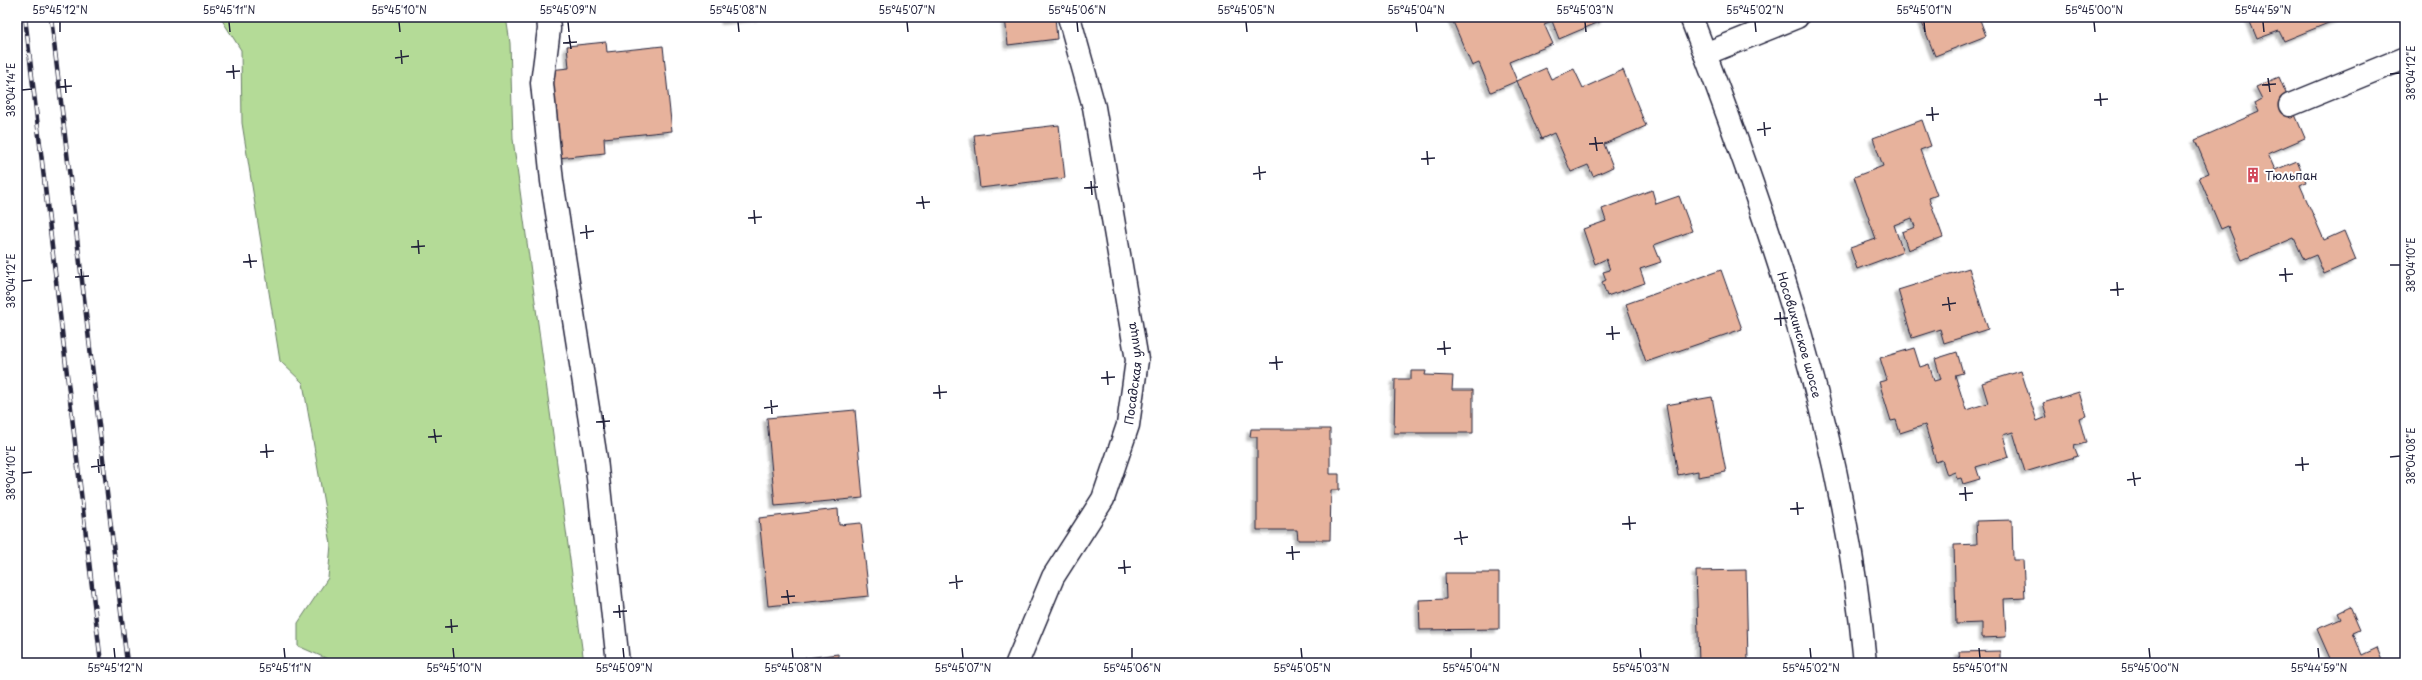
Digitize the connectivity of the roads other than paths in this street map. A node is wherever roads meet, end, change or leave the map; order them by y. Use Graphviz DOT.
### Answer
graph roads {
  1 [pos="548,17"];
  2 [pos="1069,17"];
  3 [pos="1691,17"];
  4 [pos="1797,17"];
  5 [pos="1705,54"];
  6 [pos="2405,58"];
  7 [pos="2290,105"];
  8 [pos="618,663"];
  9 [pos="1017,663"];
  10 [pos="1865,663"];
  1 -- 8 [label="street"];
  2 -- 9 [label="street, Посадская улица"];
  3 -- 5 [label="street, Носовихинское шоссе"];
  4 -- 5 [label="street"];
  5 -- 10 [label="street, Носовихинское шоссе"];
  6 -- 7 [label="street"];
}
